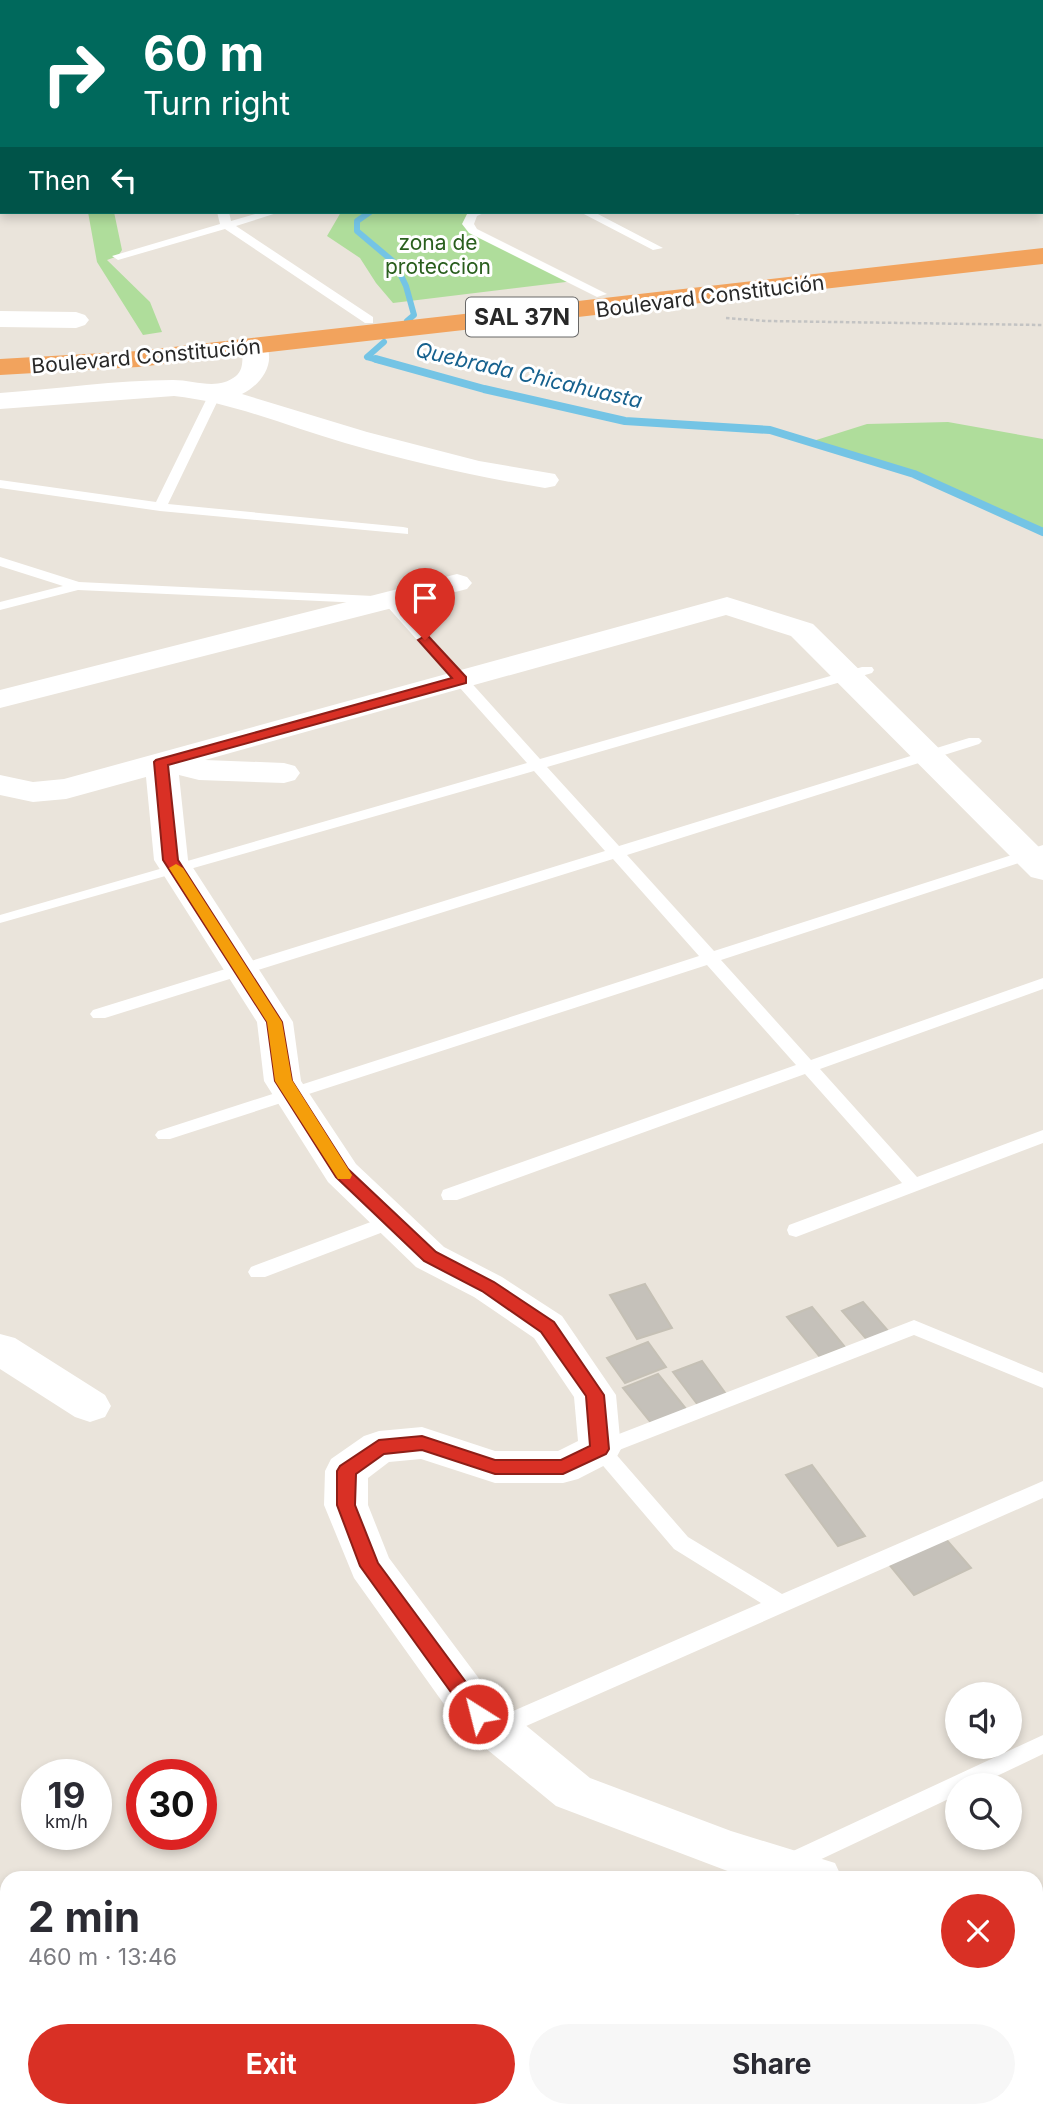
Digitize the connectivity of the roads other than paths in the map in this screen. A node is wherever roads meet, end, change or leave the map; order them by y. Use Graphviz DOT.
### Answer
graph roads {
  1 [pos="223,214"];
  2 [pos="267,214"];
  3 [pos="472,214"];
  4 [pos="590,214"];
  5 [pos="226,225"];
  6 [pos="1043,243"];
  7 [pos="657,248"];
  8 [pos="118,256"];
  9 [pos="1043,256"];
  10 [pos="601,294"];
  11 [pos="0,319"];
  12 [pos="76,320"];
  13 [pos="369,320"];
  14 [pos="255,347"];
  15 [pos="0,354"];
  16 [pos="0,368"];
  17 [pos="215,394"];
  18 [pos="0,401"];
  19 [pos="545,480"];
  20 [pos="0,484"];
  21 [pos="160,507"];
  22 [pos="403,531"];
  23 [pos="0,561"];
  24 [pos="457,583"];
  25 [pos="78,586"];
  26 [pos="389,600"];
  27 [pos="0,606"];
  28 [pos="857,672"];
  29 [pos="461,680"];
  30 [pos="0,699"];
  31 [pos="974,741"];
  32 [pos="928,756"];
  33 [pos="161,762"];
  34 [pos="537,765"];
  35 [pos="284,773"];
  36 [pos="0,785"];
  37 [pos="616,853"];
  38 [pos="1038,858"];
  39 [pos="176,869"];
  40 [pos="3,919"];
  41 [pos="711,958"];
  42 [pos="240,970"];
  43 [pos="1043,983"];
  44 [pos="99,1014"];
  45 [pos="808,1067"];
  46 [pos="292,1094"];
  47 [pos="164,1135"];
  48 [pos="1043,1136"];
  49 [pos="914,1185"];
  50 [pos="450,1195"];
  51 [pos="392,1221"];
  52 [pos="796,1230"];
  53 [pos="258,1272"];
  54 [pos="0,1349"];
  55 [pos="1043,1381"];
  56 [pos="90,1406"];
  57 [pos="600,1449"];
  58 [pos="1043,1489"];
  59 [pos="780,1604"];
  60 [pos="497,1729"];
  61 [pos="1043,1744"];
  62 [pos="778,1871"];
  63 [pos="792,1871"];
  1 -- 5 [label="lane"];
  2 -- 5 [label="lane"];
  3 -- 10 [label="lane"];
  4 -- 7 [label="lane"];
  5 -- 8 [label="lane"];
  5 -- 13 [label="lane"];
  6 -- 10 [label="highway, Boulevard Constitución / SAL 37N"];
  9 -- 14 [label="highway, Boulevard Constitución / SAL 37N"];
  10 -- 13 [label="highway, Boulevard Constitución / SAL 37N"];
  11 -- 12 [label="street"];
  13 -- 15 [label="highway, Boulevard Constitución / SAL 37N"];
  14 -- 16 [label="highway, Boulevard Constitución / SAL 37N"];
  14 -- 17 [label="street"];
  17 -- 18 [label="street"];
  17 -- 19 [label="street"];
  17 -- 21 [label="lane"];
  20 -- 21 [label="lane"];
  21 -- 22 [label="lane"];
  23 -- 25 [label="lane"];
  24 -- 26 [label="street"];
  25 -- 26 [label="lane"];
  25 -- 27 [label="lane"];
  26 -- 29 [label="lane"];
  26 -- 30 [label="street"];
  28 -- 29 [label="street"];
  28 -- 32 [label="street"];
  28 -- 34 [label="lane"];
  29 -- 33 [label="street"];
  29 -- 34 [label="lane"];
  31 -- 32 [label="lane"];
  32 -- 37 [label="lane"];
  32 -- 38 [label="street"];
  33 -- 35 [label="street"];
  33 -- 36 [label="street"];
  33 -- 39 [label="street"];
  34 -- 37 [label="lane"];
  34 -- 39 [label="lane"];
  37 -- 41 [label="lane"];
  37 -- 42 [label="lane"];
  38 -- 41 [label="lane"];
  39 -- 40 [label="lane"];
  39 -- 42 [label="street"];
  41 -- 45 [label="lane"];
  41 -- 46 [label="lane"];
  42 -- 44 [label="lane"];
  42 -- 46 [label="street"];
  43 -- 45 [label="lane"];
  45 -- 49 [label="lane"];
  45 -- 50 [label="lane"];
  46 -- 47 [label="lane"];
  46 -- 51 [label="street"];
  48 -- 49 [label="lane"];
  49 -- 52 [label="lane"];
  51 -- 53 [label="lane"];
  51 -- 57 [label="street"];
  54 -- 56 [label="street"];
  55 -- 57 [label="lane"];
  57 -- 59 [label="lane"];
  57 -- 60 [label="street"];
  58 -- 59 [label="lane"];
  59 -- 60 [label="lane"];
  60 -- 62 [label="street"];
  61 -- 63 [label="lane"];
}
